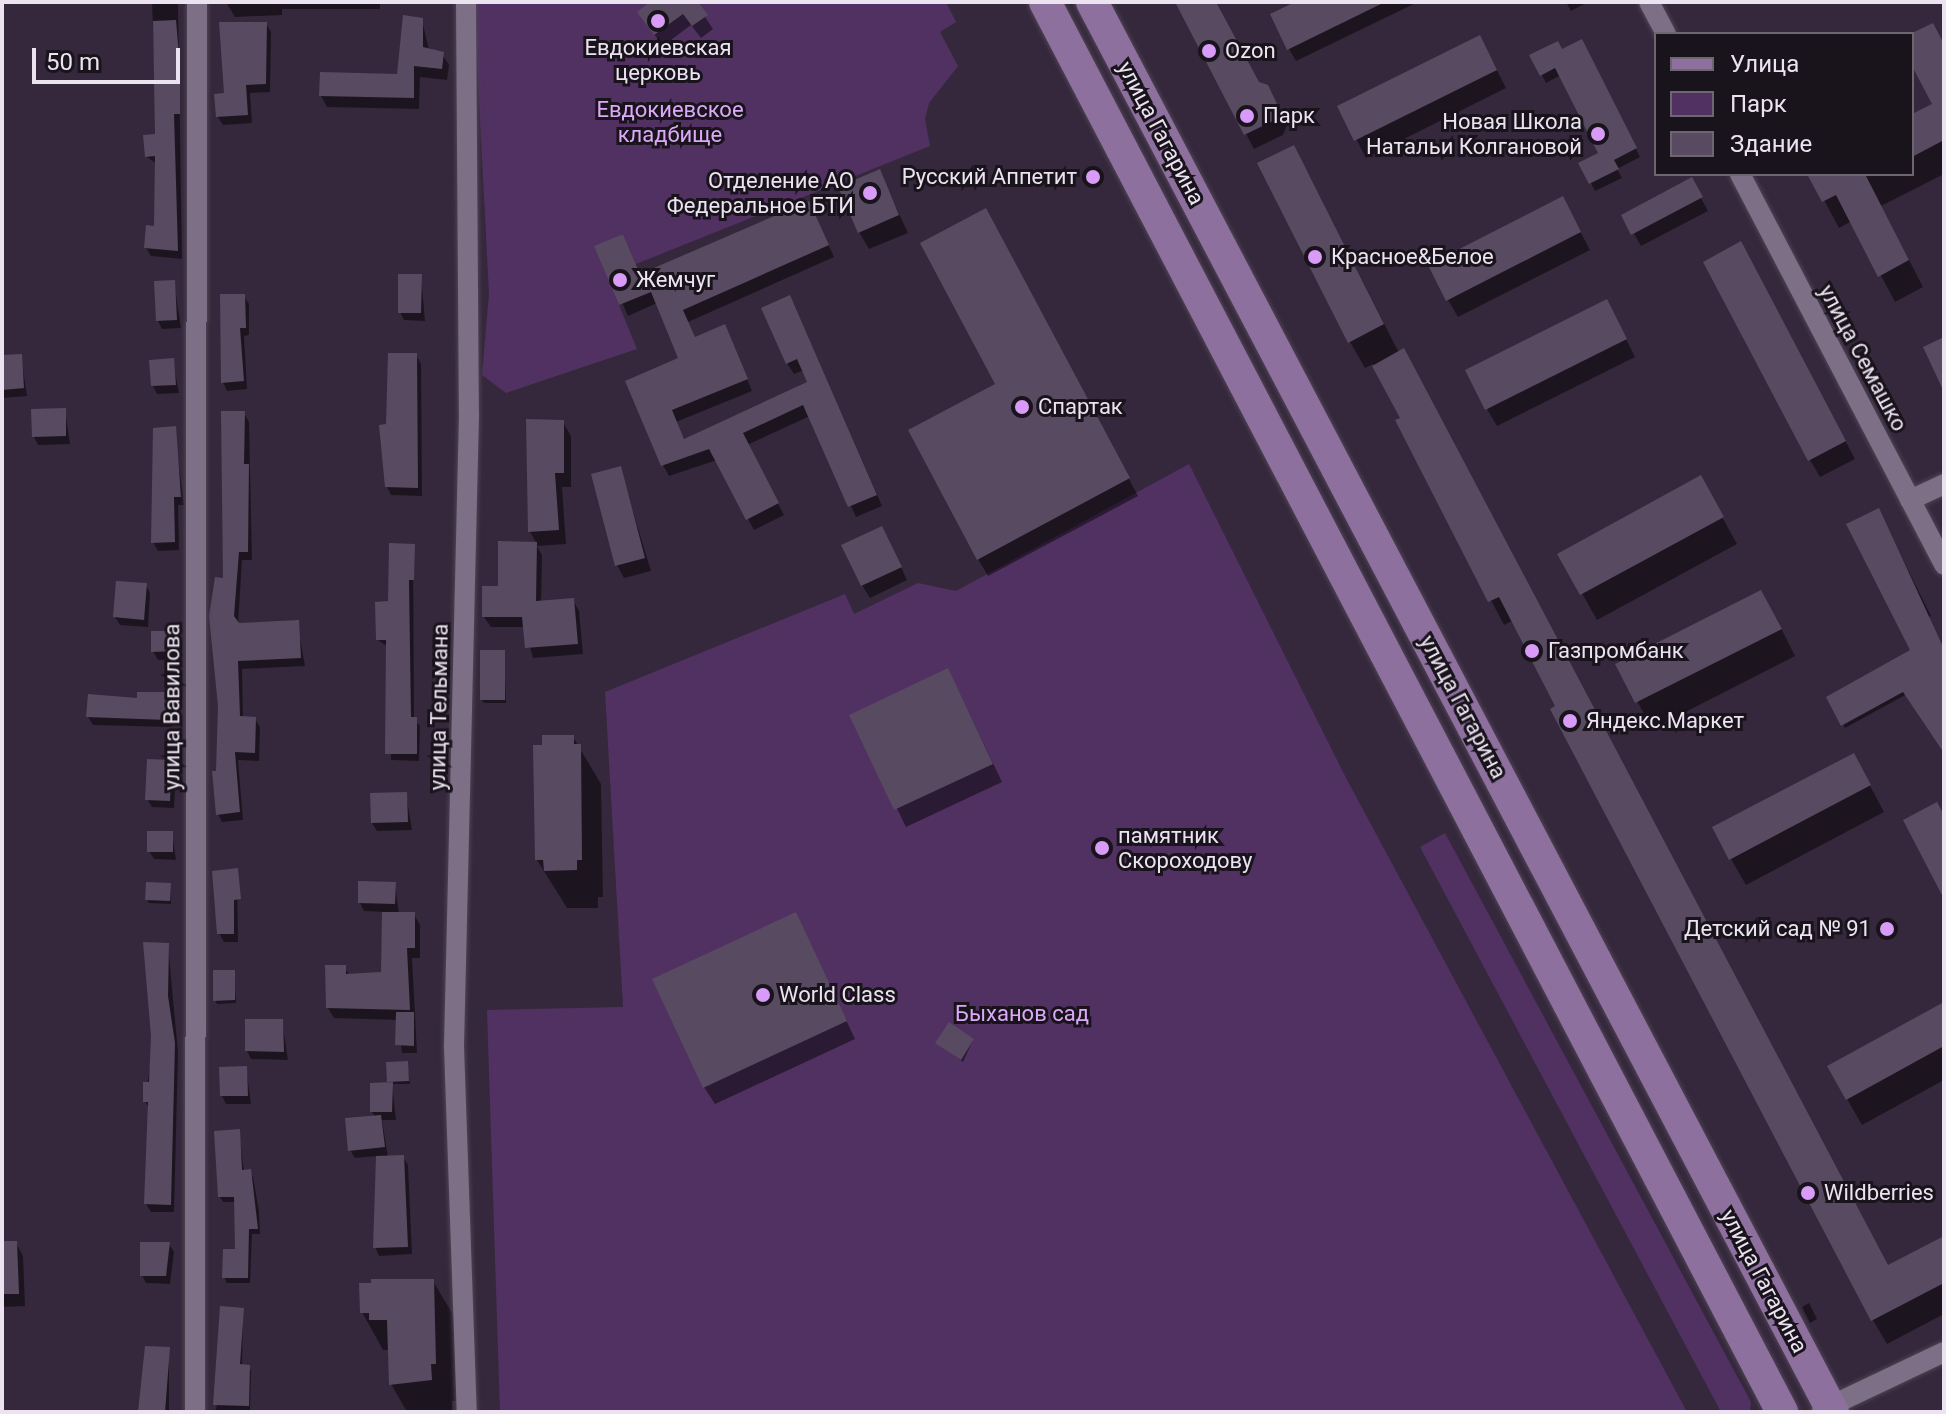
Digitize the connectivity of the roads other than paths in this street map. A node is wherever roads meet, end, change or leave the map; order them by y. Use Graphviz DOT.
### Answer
graph roads {
  1 [pos="197,2"];
  2 [pos="466,2"];
  3 [pos="1045,2"];
  4 [pos="1092,2"];
  5 [pos="1649,2"];
  6 [pos="1665,32"];
  7 [pos="1741,176"];
  8 [pos="1944,484"];
  9 [pos="1910,500"];
  10 [pos="1944,565"];
  11 [pos="1571,913"];
  12 [pos="1532,934"];
  13 [pos="1944,1352"];
  14 [pos="1827,1410"];
  15 [pos="195,1412"];
  16 [pos="467,1412"];
  17 [pos="1782,1412"];
  1 -- 15 [label="street, улица Вавилова"];
  2 -- 16 [label="street, улица Тельмана"];
  3 -- 12 [label="main road, улица Гагарина"];
  4 -- 11 [label="main road, улица Гагарина"];
  5 -- 6 [label="street"];
  7 -- 9 [label="street, улица Семашко"];
  8 -- 9 [label="street"];
  9 -- 10 [label="street, улица Семашко"];
  11 -- 12 [label="main road"];
  11 -- 14 [label="main road, улица Гагарина"];
  12 -- 17 [label="main road, улица Гагарина"];
  13 -- 14 [label="street"];
}
